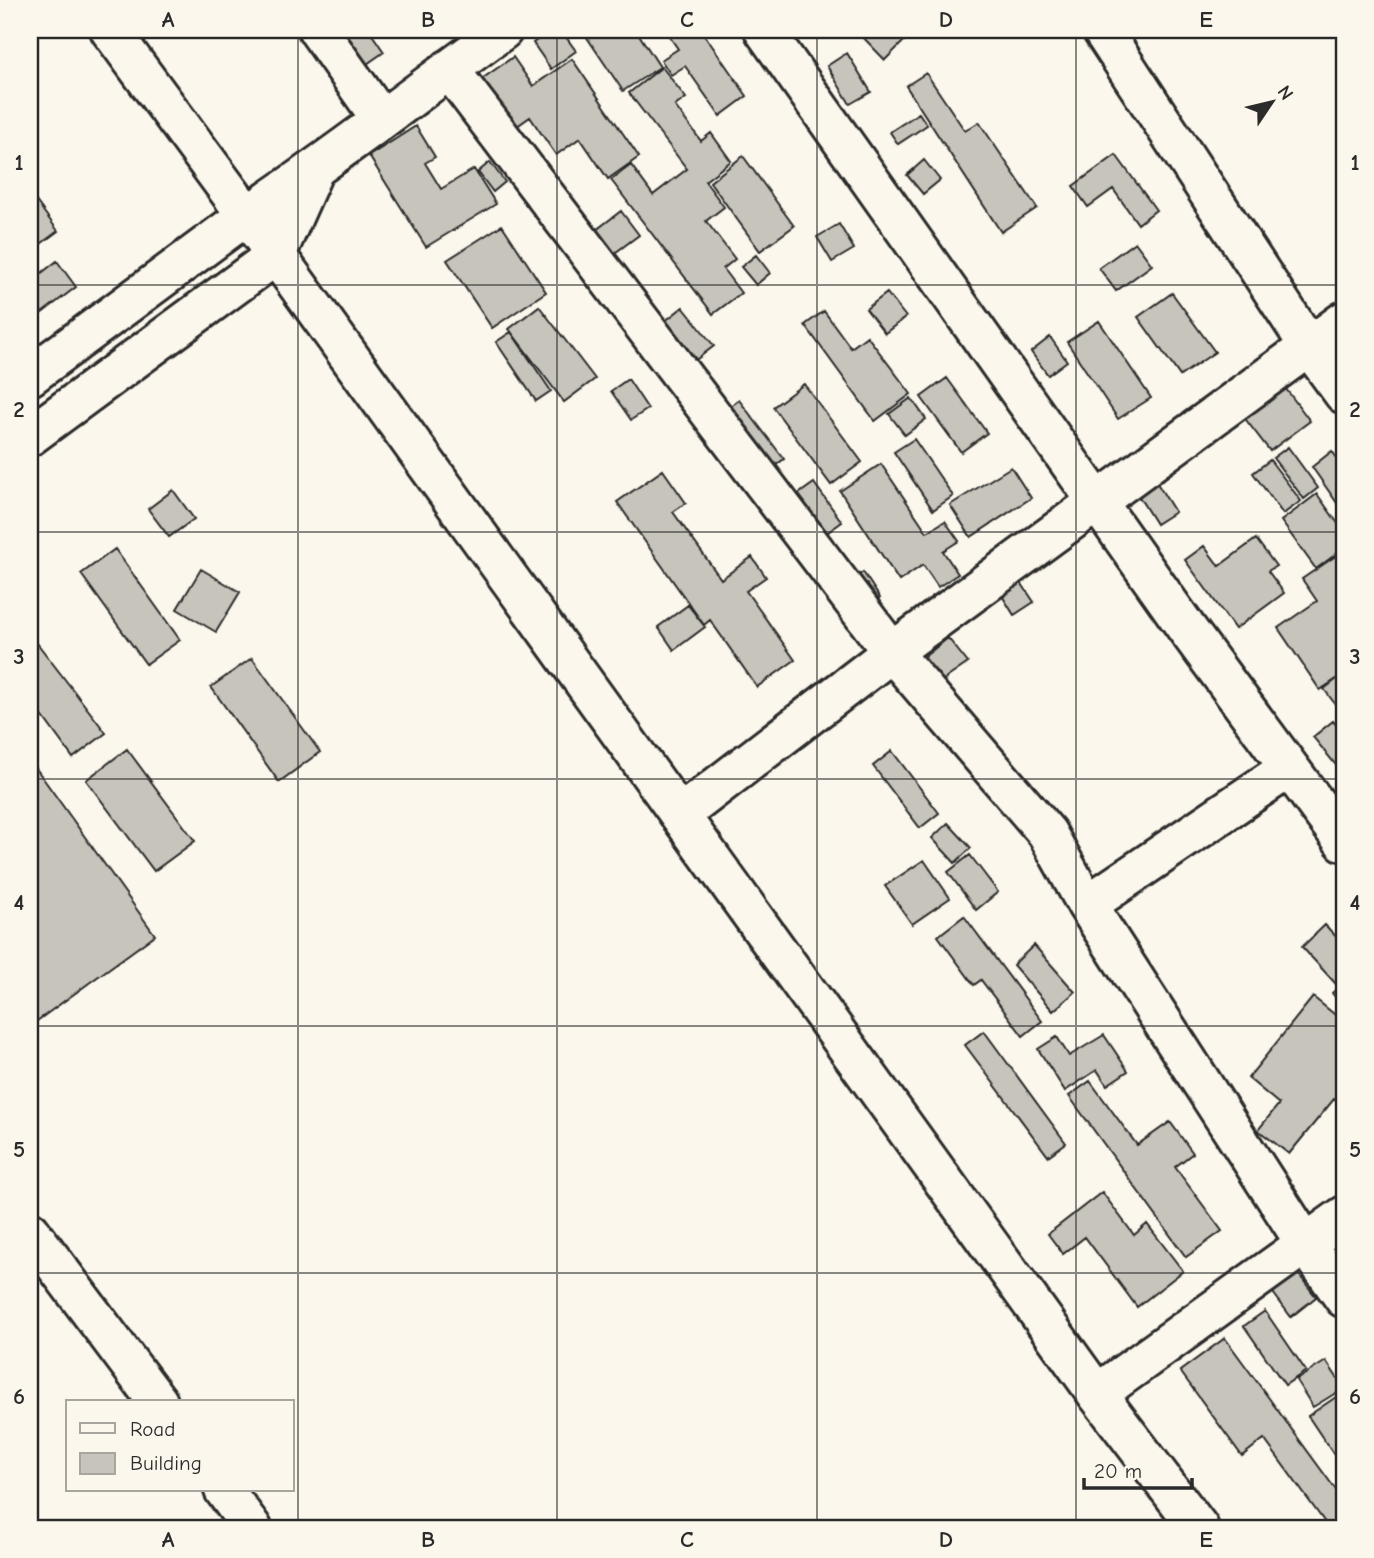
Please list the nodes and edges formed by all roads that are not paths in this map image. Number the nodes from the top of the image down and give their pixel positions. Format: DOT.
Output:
graph roads {
  1 [pos="110,30"];
  2 [pos="318,30"];
  3 [pos="503,30"];
  4 [pos="764,30"];
  5 [pos="1102,30"];
  6 [pos="449,69"];
  7 [pos="381,119"];
  8 [pos="313,172"];
  9 [pos="246,216"];
  10 [pos="276,255"];
  11 [pos="1344,321"];
  12 [pos="1309,346"];
  13 [pos="30,376"];
  14 [pos="1344,394"];
  15 [pos="30,436"];
  16 [pos="1098,502"];
  17 [pos="892,652"];
  18 [pos="1289,768"];
  19 [pos="680,815"];
  20 [pos="1344,842"];
  21 [pos="1087,905"];
  22 [pos="1344,1216"];
  23 [pos="30,1231"];
  24 [pos="1305,1243"];
  25 [pos="1344,1298"];
  26 [pos="1097,1394"];
  27 [pos="157,1400"];
  28 [pos="225,1492"];
  29 [pos="252,1528"];
  30 [pos="1199,1528"];
  1 -- 9 [label="street"];
  2 -- 7 [label="street"];
  3 -- 6 [label="street"];
  4 -- 16 [label="street"];
  5 -- 12 [label="street"];
  6 -- 7 [label="street"];
  6 -- 17 [label="street"];
  7 -- 8 [label="street"];
  8 -- 9 [label="street"];
  8 -- 10 [label="street"];
  9 -- 10 [label="street"];
  9 -- 13 [label="street"];
  10 -- 15 [label="street"];
  10 -- 19 [label="street"];
  11 -- 12 [label="street"];
  12 -- 14 [label="street"];
  12 -- 16 [label="street"];
  16 -- 17 [label="street"];
  16 -- 18 [label="street"];
  17 -- 19 [label="street"];
  17 -- 21 [label="street"];
  18 -- 20 [label="street"];
  18 -- 21 [label="street"];
  19 -- 26 [label="street"];
  21 -- 24 [label="street"];
  22 -- 24 [label="street"];
  23 -- 27 [label="street"];
  24 -- 25 [label="street"];
  24 -- 26 [label="street"];
  26 -- 30 [label="street"];
  28 -- 29 [label="street"];
}
